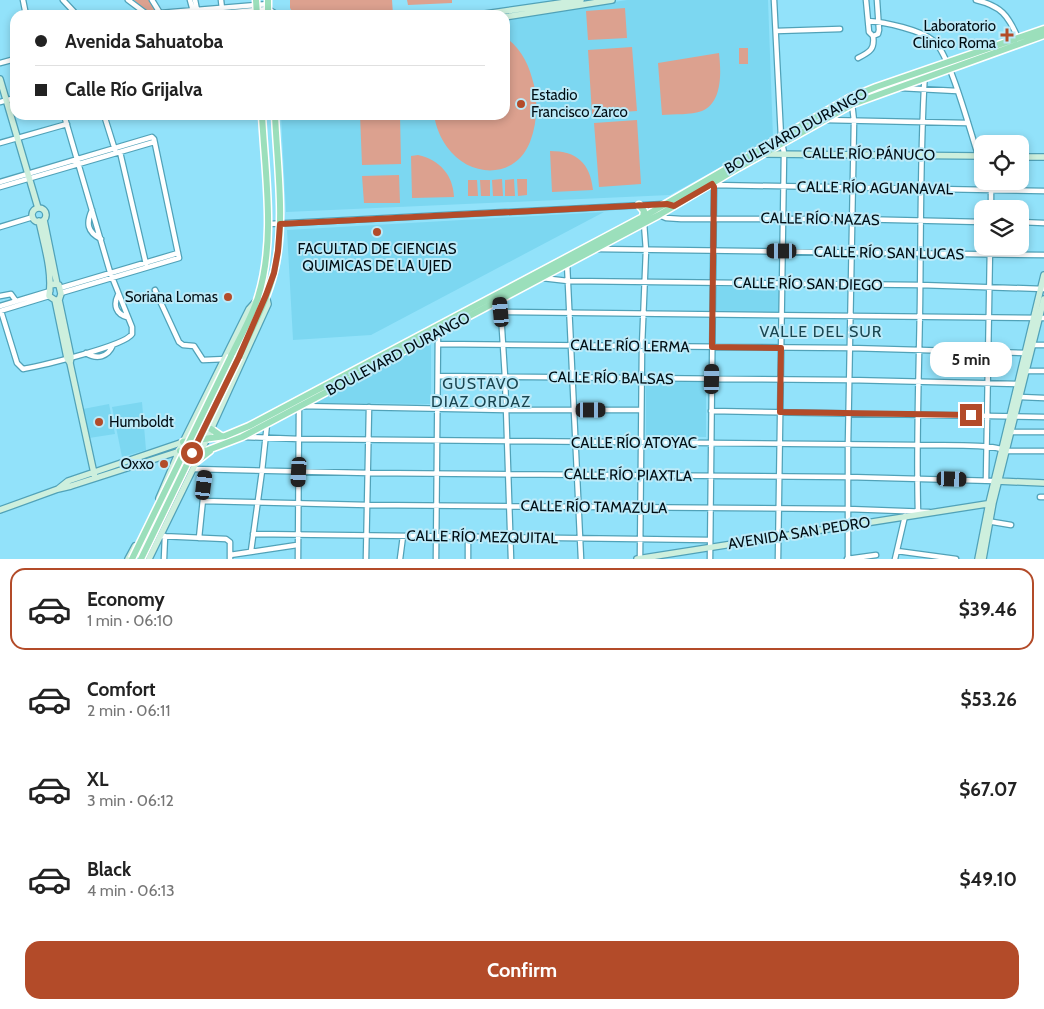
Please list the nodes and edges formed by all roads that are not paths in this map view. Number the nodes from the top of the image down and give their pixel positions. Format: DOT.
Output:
graph roads {
  1 [pos="63,0"];
  2 [pos="128,0"];
  3 [pos="221,0"];
  4 [pos="582,0"];
  5 [pos="612,0"];
  6 [pos="774,0"];
  7 [pos="866,0"];
  8 [pos="878,0"];
  9 [pos="976,0"];
  10 [pos="256,7"];
  11 [pos="268,7"];
  12 [pos="72,10"];
  13 [pos="141,10"];
  14 [pos="222,10"];
  15 [pos="510,10"];
  16 [pos="510,16"];
  17 [pos="868,21"];
  18 [pos="879,22"];
  19 [pos="840,29"];
  20 [pos="1044,29"];
  21 [pos="776,31"];
  22 [pos="1044,35"];
  23 [pos="873,36"];
  24 [pos="1018,38"];
  25 [pos="858,58"];
  26 [pos="948,66"];
  27 [pos="924,74"];
  28 [pos="0,79"];
  29 [pos="896,88"];
  30 [pos="923,90"];
  31 [pos="957,91"];
  32 [pos="3,101"];
  33 [pos="851,101"];
  34 [pos="10,120"];
  35 [pos="10,120"];
  36 [pos="66,120"];
  37 [pos="106,120"];
  38 [pos="262,120"];
  39 [pos="274,120"];
  40 [pos="824,120"];
  41 [pos="854,121"];
  42 [pos="922,122"];
  43 [pos="967,123"];
  44 [pos="67,124"];
  45 [pos="17,138"];
  46 [pos="781,140"];
  47 [pos="974,141"];
  48 [pos="0,143"];
  49 [pos="118,150"];
  50 [pos="756,152"];
  51 [pos="784,153"];
  52 [pos="764,154"];
  53 [pos="853,154"];
  54 [pos="923,155"];
  55 [pos="974,156"];
  56 [pos="1029,157"];
  57 [pos="1044,157"];
  58 [pos="79,162"];
  59 [pos="29,177"];
  60 [pos="0,182"];
  61 [pos="712,183"];
  62 [pos="0,187"];
  63 [pos="784,187"];
  64 [pos="853,187"];
  65 [pos="922,189"];
  66 [pos="974,190"];
  67 [pos="991,190"];
  68 [pos="1044,191"];
  69 [pos="991,200"];
  70 [pos="639,205"];
  71 [pos="670,205"];
  72 [pos="38,208"];
  73 [pos="92,210"];
  74 [pos="659,215"];
  75 [pos="33,217"];
  76 [pos="714,218"];
  77 [pos="783,219"];
  78 [pos="852,219"];
  79 [pos="41,220"];
  80 [pos="644,220"];
  81 [pos="921,221"];
  82 [pos="974,222"];
  83 [pos="1029,222"];
  84 [pos="1044,223"];
  85 [pos="269,224"];
  86 [pos="280,224"];
  87 [pos="0,227"];
  88 [pos="100,239"];
  89 [pos="585,248"];
  90 [pos="596,249"];
  91 [pos="646,250"];
  92 [pos="713,251"];
  93 [pos="782,251"];
  94 [pos="851,252"];
  95 [pos="920,253"];
  96 [pos="974,254"];
  97 [pos="1029,254"];
  98 [pos="1044,254"];
  99 [pos="990,255"];
  100 [pos="567,261"];
  101 [pos="146,265"];
  102 [pos="110,272"];
  103 [pos="1044,275"];
  104 [pos="112,278"];
  105 [pos="542,278"];
  106 [pos="568,281"];
  107 [pos="644,282"];
  108 [pos="712,283"];
  109 [pos="782,283"];
  110 [pos="851,284"];
  111 [pos="920,285"];
  112 [pos="990,286"];
  113 [pos="1042,288"];
  114 [pos="55,289"];
  115 [pos="155,290"];
  116 [pos="0,296"];
  117 [pos="499,297"];
  118 [pos="1044,299"];
  119 [pos="57,300"];
  120 [pos="16,301"];
  121 [pos="0,309"];
  122 [pos="501,312"];
  123 [pos="571,313"];
  124 [pos="643,314"];
  125 [pos="712,315"];
  126 [pos="781,316"];
  127 [pos="851,316"];
  128 [pos="920,317"];
  129 [pos="989,318"];
  130 [pos="1039,318"];
  131 [pos="438,330"];
  132 [pos="438,344"];
  133 [pos="503,345"];
  134 [pos="571,345"];
  135 [pos="1033,345"];
  136 [pos="1044,345"];
  137 [pos="642,346"];
  138 [pos="712,347"];
  139 [pos="781,348"];
  140 [pos="850,348"];
  141 [pos="920,350"];
  142 [pos="990,351"];
  143 [pos="1028,353"];
  144 [pos="228,357"];
  145 [pos="69,359"];
  146 [pos="241,359"];
  147 [pos="1027,371"];
  148 [pos="1044,371"];
  149 [pos="438,376"];
  150 [pos="505,377"];
  151 [pos="572,377"];
  152 [pos="641,378"];
  153 [pos="712,379"];
  154 [pos="781,380"];
  155 [pos="849,380"];
  156 [pos="918,382"];
  157 [pos="989,383"];
  158 [pos="1021,384"];
  159 [pos="1020,397"];
  160 [pos="1044,398"];
  161 [pos="299,403"];
  162 [pos="369,407"];
  163 [pos="437,409"];
  164 [pos="574,409"];
  165 [pos="506,410"];
  166 [pos="641,410"];
  167 [pos="711,411"];
  168 [pos="780,412"];
  169 [pos="198,413"];
  170 [pos="849,413"];
  171 [pos="918,414"];
  172 [pos="988,415"];
  173 [pos="1013,416"];
  174 [pos="1044,417"];
  175 [pos="267,420"];
  176 [pos="212,426"];
  177 [pos="1011,432"];
  178 [pos="1044,432"];
  179 [pos="221,436"];
  180 [pos="242,437"];
  181 [pos="266,438"];
  182 [pos="299,439"];
  183 [pos="206,440"];
  184 [pos="369,440"];
  185 [pos="437,440"];
  186 [pos="506,441"];
  187 [pos="183,442"];
  188 [pos="576,442"];
  189 [pos="640,442"];
  190 [pos="710,443"];
  191 [pos="779,443"];
  192 [pos="848,445"];
  193 [pos="918,445"];
  194 [pos="987,447"];
  195 [pos="212,449"];
  196 [pos="1004,449"];
  197 [pos="180,451"];
  198 [pos="1044,451"];
  199 [pos="200,452"];
  200 [pos="129,464"];
  201 [pos="174,465"];
  202 [pos="194,465"];
  203 [pos="206,470"];
  204 [pos="262,471"];
  205 [pos="299,472"];
  206 [pos="369,473"];
  207 [pos="438,473"];
  208 [pos="507,473"];
  209 [pos="94,475"];
  210 [pos="578,475"];
  211 [pos="641,475"];
  212 [pos="711,476"];
  213 [pos="779,476"];
  214 [pos="848,477"];
  215 [pos="917,478"];
  216 [pos="986,480"];
  217 [pos="997,481"];
  218 [pos="1044,483"];
  219 [pos="203,501"];
  220 [pos="257,502"];
  221 [pos="297,503"];
  222 [pos="991,503"];
  223 [pos="368,505"];
  224 [pos="437,505"];
  225 [pos="508,505"];
  226 [pos="579,507"];
  227 [pos="641,507"];
  228 [pos="711,509"];
  229 [pos="780,509"];
  230 [pos="848,509"];
  231 [pos="0,510"];
  232 [pos="918,512"];
  233 [pos="904,516"];
  234 [pos="988,521"];
  235 [pos="848,525"];
  236 [pos="1011,525"];
  237 [pos="253,534"];
  238 [pos="298,534"];
  239 [pos="163,536"];
  240 [pos="367,536"];
  241 [pos="403,536"];
  242 [pos="436,537"];
  243 [pos="468,537"];
  244 [pos="779,537"];
  245 [pos="199,538"];
  246 [pos="510,538"];
  247 [pos="580,538"];
  248 [pos="640,538"];
  249 [pos="710,540"];
  250 [pos="298,545"];
  251 [pos="710,547"];
  252 [pos="251,551"];
  253 [pos="897,551"];
  254 [pos="876,555"];
  255 [pos="230,557"];
  256 [pos="923,557"];
  257 [pos="130,558"];
  258 [pos="141,559"];
  259 [pos="149,559"];
  260 [pos="164,559"];
  261 [pos="298,559"];
  262 [pos="366,559"];
  263 [pos="400,559"];
  264 [pos="436,559"];
  265 [pos="468,559"];
  266 [pos="511,559"];
  267 [pos="580,559"];
  268 [pos="639,559"];
  269 [pos="710,559"];
  270 [pos="778,559"];
  271 [pos="847,559"];
  272 [pos="895,559"];
  273 [pos="950,559"];
  274 [pos="956,559"];
  275 [pos="978,559"];
  276 [pos="983,559"];
  1 -- 12 [label="street"];
  2 -- 13 [label="street"];
  3 -- 14 [label="street"];
  4 -- 15 [label="street"];
  5 -- 16 [label="street"];
  6 -- 21 [label="street"];
  7 -- 17 [label="street"];
  8 -- 18 [label="street"];
  9 -- 24 [label="street"];
  10 -- 11 [label="street"];
  10 -- 14 [label="street"];
  17 -- 18 [label="street"];
  17 -- 23 [label="street"];
  18 -- 23 [label="street"];
  18 -- 26 [label="street"];
  19 -- 21 [label="street"];
  20 -- 24 [label="main road, BOULEVARD DURANGO"];
  21 -- 46 [label="street"];
  22 -- 26 [label="main road, BOULEVARD DURANGO"];
  23 -- 25 [label="street"];
  24 -- 26 [label="main road, BOULEVARD DURANGO"];
  26 -- 27 [label="main road, BOULEVARD DURANGO"];
  26 -- 31 [label="street"];
  27 -- 29 [label="main road, BOULEVARD DURANGO"];
  27 -- 30 [label="street"];
  27 -- 33 [label="main road, BOULEVARD DURANGO"];
  28 -- 32 [label="street"];
  29 -- 30 [label="street"];
  29 -- 33 [label="main road, BOULEVARD DURANGO"];
  30 -- 31 [label="street"];
  30 -- 42 [label="street"];
  31 -- 43 [label="street"];
  32 -- 34 [label="street"];
  33 -- 40 [label="main road, BOULEVARD DURANGO"];
  33 -- 41 [label="street"];
  33 -- 46 [label="main road, BOULEVARD DURANGO"];
  35 -- 45 [label="street"];
  36 -- 44 [label="street"];
  37 -- 49 [label="street"];
  38 -- 85 [label="main road"];
  39 -- 86 [label="main road"];
  40 -- 41 [label="street"];
  40 -- 46 [label="main road, BOULEVARD DURANGO"];
  41 -- 42 [label="street"];
  41 -- 53 [label="street"];
  42 -- 43 [label="street"];
  42 -- 54 [label="street"];
  43 -- 47 [label="street"];
  44 -- 45 [label="street"];
  44 -- 58 [label="street"];
  45 -- 48 [label="street"];
  45 -- 59 [label="street"];
  46 -- 50 [label="main road, BOULEVARD DURANGO"];
  46 -- 51 [label="street"];
  46 -- 52 [label="main road, BOULEVARD DURANGO"];
  49 -- 58 [label="street"];
  49 -- 101 [label="street"];
  49 -- 101 [label="street"];
  50 -- 52 [label="street, CALLE RÍO PÁNUCO"];
  50 -- 61 [label="main road, BOULEVARD DURANGO"];
  51 -- 52 [label="street, CALLE RÍO PÁNUCO"];
  51 -- 53 [label="street, CALLE RÍO PÁNUCO"];
  51 -- 63 [label="street"];
  52 -- 61 [label="main road, BOULEVARD DURANGO"];
  53 -- 54 [label="street, CALLE RÍO PÁNUCO"];
  53 -- 64 [label="street"];
  54 -- 55 [label="street, CALLE RÍO PÁNUCO"];
  54 -- 65 [label="street"];
  56 -- 57 [label="street"];
  58 -- 59 [label="street"];
  58 -- 73 [label="street"];
  59 -- 60 [label="street"];
  59 -- 62 [label="street"];
  59 -- 72 [label="street"];
  61 -- 63 [label="street, CALLE RÍO AGUANAVAL"];
  61 -- 71 [label="main road, BOULEVARD DURANGO"];
  61 -- 76 [label="street"];
  63 -- 64 [label="street, CALLE RÍO AGUANAVAL"];
  63 -- 77 [label="street"];
  64 -- 65 [label="street, CALLE RÍO AGUANAVAL"];
  64 -- 78 [label="street"];
  65 -- 66 [label="street, CALLE RÍO AGUANAVAL"];
  65 -- 81 [label="street"];
  67 -- 68 [label="street, CALLE RÍO AGUANAVAL"];
  67 -- 69 [label="street"];
  70 -- 71 [label="street"];
  70 -- 80 [label="main road"];
  70 -- 86 [label="street"];
  71 -- 74 [label="main road, BOULEVARD DURANGO"];
  71 -- 80 [label="main road, BOULEVARD DURANGO"];
  72 -- 75 [label="street"];
  72 -- 79 [label="street"];
  73 -- 88 [label="street"];
  73 -- 88 [label="street"];
  74 -- 76 [label="street, CALLE RÍO NAZAS"];
  74 -- 80 [label="main road, BOULEVARD DURANGO"];
  75 -- 79 [label="street"];
  75 -- 87 [label="street"];
  76 -- 77 [label="street, CALLE RÍO NAZAS"];
  76 -- 92 [label="street"];
  77 -- 78 [label="street, CALLE RÍO NAZAS"];
  77 -- 93 [label="street"];
  78 -- 81 [label="street, CALLE RÍO NAZAS"];
  78 -- 94 [label="street"];
  79 -- 114 [label="street"];
  80 -- 89 [label="main road, BOULEVARD DURANGO"];
  80 -- 90 [label="main road, BOULEVARD DURANGO"];
  80 -- 91 [label="street"];
  81 -- 82 [label="street, CALLE RÍO NAZAS"];
  81 -- 95 [label="street"];
  83 -- 84 [label="street"];
  85 -- 86 [label="street"];
  85 -- 144 [label="main road"];
  86 -- 146 [label="main road"];
  88 -- 102 [label="street"];
  89 -- 90 [label="street, CALLE RÍO SAN LUCAS"];
  89 -- 100 [label="main road, BOULEVARD DURANGO"];
  90 -- 91 [label="street, CALLE RÍO SAN LUCAS"];
  90 -- 100 [label="main road, BOULEVARD DURANGO"];
  91 -- 92 [label="street, CALLE RÍO SAN LUCAS"];
  91 -- 107 [label="street"];
  92 -- 93 [label="street, CALLE RÍO SAN LUCAS"];
  92 -- 108 [label="street"];
  93 -- 94 [label="street, CALLE RÍO SAN LUCAS"];
  93 -- 109 [label="street"];
  94 -- 95 [label="street, CALLE RÍO SAN LUCAS"];
  94 -- 110 [label="street"];
  95 -- 96 [label="street, CALLE RÍO SAN LUCAS"];
  95 -- 111 [label="street"];
  97 -- 98 [label="street, CALLE RÍO SAN LUCAS"];
  99 -- 112 [label="street"];
  100 -- 105 [label="main road, BOULEVARD DURANGO"];
  100 -- 106 [label="street"];
  100 -- 117 [label="main road, BOULEVARD DURANGO"];
  101 -- 102 [label="street"];
  101 -- 104 [label="street"];
  102 -- 104 [label="street"];
  102 -- 114 [label="street"];
  103 -- 113 [label="street"];
  104 -- 114 [label="street"];
  104 -- 145 [label="street"];
  105 -- 106 [label="street, CALLE RÍO SAN DIEGO"];
  105 -- 117 [label="main road, BOULEVARD DURANGO"];
  106 -- 107 [label="street, CALLE RÍO SAN DIEGO"];
  106 -- 123 [label="street"];
  107 -- 108 [label="street, CALLE RÍO SAN DIEGO"];
  107 -- 124 [label="street"];
  108 -- 109 [label="street, CALLE RÍO SAN DIEGO"];
  108 -- 125 [label="street"];
  109 -- 110 [label="street, CALLE RÍO SAN DIEGO"];
  109 -- 126 [label="street"];
  110 -- 111 [label="street, CALLE RÍO SAN DIEGO"];
  110 -- 127 [label="street"];
  111 -- 112 [label="street, CALLE RÍO SAN DIEGO"];
  111 -- 128 [label="street"];
  112 -- 113 [label="street, CALLE RÍO SAN DIEGO"];
  112 -- 129 [label="street"];
  113 -- 130 [label="street"];
  114 -- 119 [label="street"];
  114 -- 119 [label="street"];
  114 -- 120 [label="street"];
  114 -- 121 [label="street"];
  115 -- 144 [label="street"];
  116 -- 120 [label="street"];
  117 -- 122 [label="street"];
  117 -- 131 [label="main road, BOULEVARD DURANGO"];
  118 -- 130 [label="street"];
  119 -- 145 [label="street"];
  120 -- 121 [label="street"];
  121 -- 145 [label="street"];
  122 -- 123 [label="street"];
  122 -- 133 [label="street"];
  123 -- 124 [label="street"];
  123 -- 134 [label="street"];
  124 -- 125 [label="street"];
  124 -- 137 [label="street"];
  125 -- 126 [label="street"];
  125 -- 138 [label="street"];
  126 -- 127 [label="street"];
  126 -- 139 [label="street"];
  127 -- 128 [label="street"];
  127 -- 140 [label="street"];
  128 -- 129 [label="street"];
  128 -- 141 [label="street"];
  129 -- 130 [label="street"];
  129 -- 142 [label="street"];
  130 -- 135 [label="street"];
  130 -- 143 [label="street"];
  131 -- 132 [label="street"];
  131 -- 161 [label="main road, BOULEVARD DURANGO"];
  132 -- 133 [label="street, CALLE RÍO LERMA"];
  132 -- 149 [label="street"];
  133 -- 134 [label="street, CALLE RÍO LERMA"];
  133 -- 150 [label="street"];
  134 -- 137 [label="street, CALLE RÍO LERMA"];
  134 -- 151 [label="street"];
  135 -- 136 [label="street"];
  135 -- 143 [label="street"];
  137 -- 138 [label="street, CALLE RÍO LERMA"];
  137 -- 152 [label="street"];
  138 -- 139 [label="street, CALLE RÍO LERMA"];
  138 -- 153 [label="street"];
  139 -- 140 [label="street, CALLE RÍO LERMA"];
  139 -- 154 [label="street"];
  140 -- 141 [label="street, CALLE RÍO LERMA"];
  140 -- 155 [label="street"];
  141 -- 142 [label="street, CALLE RÍO LERMA"];
  141 -- 156 [label="street"];
  142 -- 143 [label="street, CALLE RÍO LERMA"];
  142 -- 157 [label="street"];
  143 -- 147 [label="street"];
  143 -- 158 [label="street"];
  144 -- 146 [label="street"];
  144 -- 169 [label="street"];
  144 -- 257 [label="main road, bridge"];
  145 -- 209 [label="street"];
  146 -- 176 [label="street"];
  146 -- 258 [label="main road, bridge"];
  147 -- 148 [label="street"];
  147 -- 158 [label="street"];
  149 -- 150 [label="street, CALLE RÍO BALSAS"];
  149 -- 163 [label="street"];
  150 -- 151 [label="street, CALLE RÍO BALSAS"];
  150 -- 165 [label="street"];
  151 -- 152 [label="street, CALLE RÍO BALSAS"];
  151 -- 164 [label="street"];
  152 -- 153 [label="street, CALLE RÍO BALSAS"];
  152 -- 166 [label="street"];
  153 -- 154 [label="street, CALLE RÍO BALSAS"];
  153 -- 167 [label="street"];
  154 -- 155 [label="street, CALLE RÍO BALSAS"];
  154 -- 168 [label="street"];
  155 -- 156 [label="street, CALLE RÍO BALSAS"];
  155 -- 170 [label="street"];
  156 -- 157 [label="street, CALLE RÍO BALSAS"];
  156 -- 171 [label="street"];
  157 -- 158 [label="street, CALLE RÍO BALSAS"];
  157 -- 172 [label="street"];
  158 -- 159 [label="street"];
  158 -- 173 [label="street"];
  159 -- 160 [label="street"];
  159 -- 173 [label="street"];
  161 -- 162 [label="street"];
  161 -- 175 [label="main road, BOULEVARD DURANGO"];
  161 -- 182 [label="street"];
  162 -- 163 [label="street"];
  162 -- 184 [label="street"];
  163 -- 165 [label="street"];
  163 -- 185 [label="street"];
  164 -- 165 [label="street"];
  164 -- 166 [label="street"];
  164 -- 188 [label="street"];
  165 -- 186 [label="street"];
  166 -- 189 [label="street"];
  167 -- 168 [label="street"];
  167 -- 190 [label="street"];
  168 -- 170 [label="street"];
  168 -- 191 [label="street"];
  169 -- 176 [label="street"];
  169 -- 187 [label="street"];
  170 -- 171 [label="street"];
  170 -- 192 [label="street"];
  171 -- 172 [label="street"];
  171 -- 193 [label="street"];
  172 -- 173 [label="street"];
  172 -- 194 [label="street"];
  173 -- 174 [label="street"];
  173 -- 177 [label="street"];
  173 -- 196 [label="street"];
  175 -- 179 [label="main road, BOULEVARD DURANGO"];
  175 -- 180 [label="main road, BOULEVARD DURANGO"];
  175 -- 181 [label="street"];
  176 -- 179 [label="main road"];
  176 -- 183 [label="street"];
  177 -- 178 [label="street"];
  177 -- 196 [label="street"];
  179 -- 183 [label="main road, BOULEVARD DURANGO"];
  180 -- 181 [label="street, CALLE RÍO ATOYAC"];
  180 -- 195 [label="main road, BOULEVARD DURANGO"];
  181 -- 182 [label="street, CALLE RÍO ATOYAC"];
  181 -- 204 [label="street"];
  182 -- 184 [label="street, CALLE RÍO ATOYAC"];
  182 -- 205 [label="street"];
  183 -- 187 [label="main road, BOULEVARD DURANGO"];
  183 -- 199 [label="street"];
  184 -- 185 [label="street, CALLE RÍO ATOYAC"];
  184 -- 206 [label="street"];
  185 -- 186 [label="street, CALLE RÍO ATOYAC"];
  185 -- 207 [label="street"];
  186 -- 188 [label="street, CALLE RÍO ATOYAC"];
  186 -- 208 [label="street"];
  187 -- 197 [label="street"];
  187 -- 200 [label="street"];
  188 -- 189 [label="street, CALLE RÍO ATOYAC"];
  188 -- 210 [label="street"];
  189 -- 190 [label="street, CALLE RÍO ATOYAC"];
  189 -- 211 [label="street"];
  190 -- 191 [label="street, CALLE RÍO ATOYAC"];
  190 -- 212 [label="street"];
  191 -- 192 [label="street, CALLE RÍO ATOYAC"];
  191 -- 213 [label="street"];
  192 -- 193 [label="street, CALLE RÍO ATOYAC"];
  192 -- 214 [label="street"];
  193 -- 194 [label="street, CALLE RÍO ATOYAC"];
  193 -- 215 [label="street"];
  194 -- 196 [label="street, CALLE RÍO ATOYAC"];
  194 -- 216 [label="street"];
  195 -- 199 [label="main road, BOULEVARD DURANGO"];
  195 -- 202 [label="main road"];
  196 -- 198 [label="street, CALLE RÍO ATOYAC"];
  196 -- 217 [label="street"];
  197 -- 199 [label="main road, BOULEVARD DURANGO"];
  197 -- 200 [label="street"];
  197 -- 201 [label="street"];
  199 -- 202 [label="street"];
  200 -- 209 [label="street"];
  201 -- 202 [label="street"];
  201 -- 257 [label="street"];
  202 -- 203 [label="street, CALLE RÍO PIAXTLA"];
  202 -- 239 [label="street"];
  203 -- 204 [label="street, CALLE RÍO PIAXTLA"];
  203 -- 219 [label="street"];
  204 -- 205 [label="street, CALLE RÍO PIAXTLA"];
  204 -- 220 [label="street"];
  205 -- 206 [label="street, CALLE RÍO PIAXTLA"];
  205 -- 221 [label="street"];
  206 -- 207 [label="street, CALLE RÍO PIAXTLA"];
  206 -- 223 [label="street"];
  207 -- 208 [label="street, CALLE RÍO PIAXTLA"];
  207 -- 224 [label="street"];
  208 -- 210 [label="street, CALLE RÍO PIAXTLA"];
  208 -- 225 [label="street"];
  209 -- 231 [label="street"];
  210 -- 211 [label="street, CALLE RÍO PIAXTLA"];
  210 -- 226 [label="street"];
  211 -- 212 [label="street, CALLE RÍO PIAXTLA"];
  211 -- 227 [label="street"];
  212 -- 213 [label="street, CALLE RÍO PIAXTLA"];
  212 -- 228 [label="street"];
  213 -- 214 [label="street, CALLE RÍO PIAXTLA"];
  213 -- 229 [label="street"];
  214 -- 215 [label="street, CALLE RÍO PIAXTLA"];
  214 -- 230 [label="street"];
  215 -- 216 [label="street, CALLE RÍO PIAXTLA"];
  215 -- 232 [label="street"];
  216 -- 217 [label="street, CALLE RÍO PIAXTLA"];
  217 -- 218 [label="street"];
  217 -- 222 [label="street"];
  219 -- 220 [label="street, CALLE RÍO TAMAZULA"];
  219 -- 245 [label="street"];
  220 -- 221 [label="street, CALLE RÍO TAMAZULA"];
  220 -- 237 [label="street"];
  221 -- 223 [label="street, CALLE RÍO TAMAZULA"];
  221 -- 238 [label="street"];
  222 -- 232 [label="street, AVENIDA SAN PEDRO"];
  222 -- 234 [label="street"];
  223 -- 224 [label="street, CALLE RÍO TAMAZULA"];
  223 -- 240 [label="street"];
  224 -- 225 [label="street, CALLE RÍO TAMAZULA"];
  224 -- 242 [label="street"];
  225 -- 226 [label="street, CALLE RÍO TAMAZULA"];
  225 -- 246 [label="street"];
  226 -- 227 [label="street, CALLE RÍO TAMAZULA"];
  226 -- 247 [label="street"];
  227 -- 228 [label="street, CALLE RÍO TAMAZULA"];
  227 -- 248 [label="street"];
  228 -- 229 [label="street, CALLE RÍO TAMAZULA"];
  228 -- 249 [label="street"];
  229 -- 230 [label="street, CALLE RÍO TAMAZULA"];
  229 -- 244 [label="street"];
  230 -- 232 [label="street, CALLE RÍO TAMAZULA"];
  230 -- 235 [label="street"];
  232 -- 233 [label="street, AVENIDA SAN PEDRO"];
  233 -- 235 [label="street, AVENIDA SAN PEDRO"];
  233 -- 253 [label="street"];
  234 -- 236 [label="street"];
  234 -- 275 [label="street"];
  234 -- 276 [label="street"];
  235 -- 244 [label="street, AVENIDA SAN PEDRO"];
  235 -- 271 [label="street"];
  237 -- 238 [label="street, CALLE RÍO MEZQUITAL"];
  237 -- 252 [label="street"];
  238 -- 240 [label="street, CALLE RÍO MEZQUITAL"];
  238 -- 250 [label="street"];
  239 -- 245 [label="street"];
  239 -- 259 [label="street"];
  239 -- 260 [label="street"];
  240 -- 241 [label="street, CALLE RÍO MEZQUITAL"];
  240 -- 262 [label="street"];
  241 -- 242 [label="street, CALLE RÍO MEZQUITAL"];
  241 -- 263 [label="street"];
  242 -- 243 [label="street, CALLE RÍO MEZQUITAL"];
  242 -- 264 [label="street"];
  243 -- 246 [label="street, CALLE RÍO MEZQUITAL"];
  243 -- 265 [label="street"];
  244 -- 251 [label="street, AVENIDA SAN PEDRO"];
  244 -- 270 [label="street"];
  245 -- 255 [label="street"];
  246 -- 247 [label="street, CALLE RÍO MEZQUITAL"];
  246 -- 266 [label="street"];
  247 -- 248 [label="street, CALLE RÍO MEZQUITAL"];
  247 -- 267 [label="street"];
  248 -- 249 [label="street, CALLE RÍO MEZQUITAL"];
  248 -- 268 [label="street"];
  249 -- 251 [label="street"];
  250 -- 252 [label="street"];
  250 -- 261 [label="street"];
  251 -- 268 [label="street, AVENIDA SAN PEDRO"];
  251 -- 269 [label="street"];
  252 -- 255 [label="street"];
  253 -- 256 [label="street"];
  253 -- 272 [label="street"];
  254 -- 271 [label="street"];
  256 -- 273 [label="street"];
  257 -- 258 [label="street"];
  273 -- 274 [label="street"];
}
